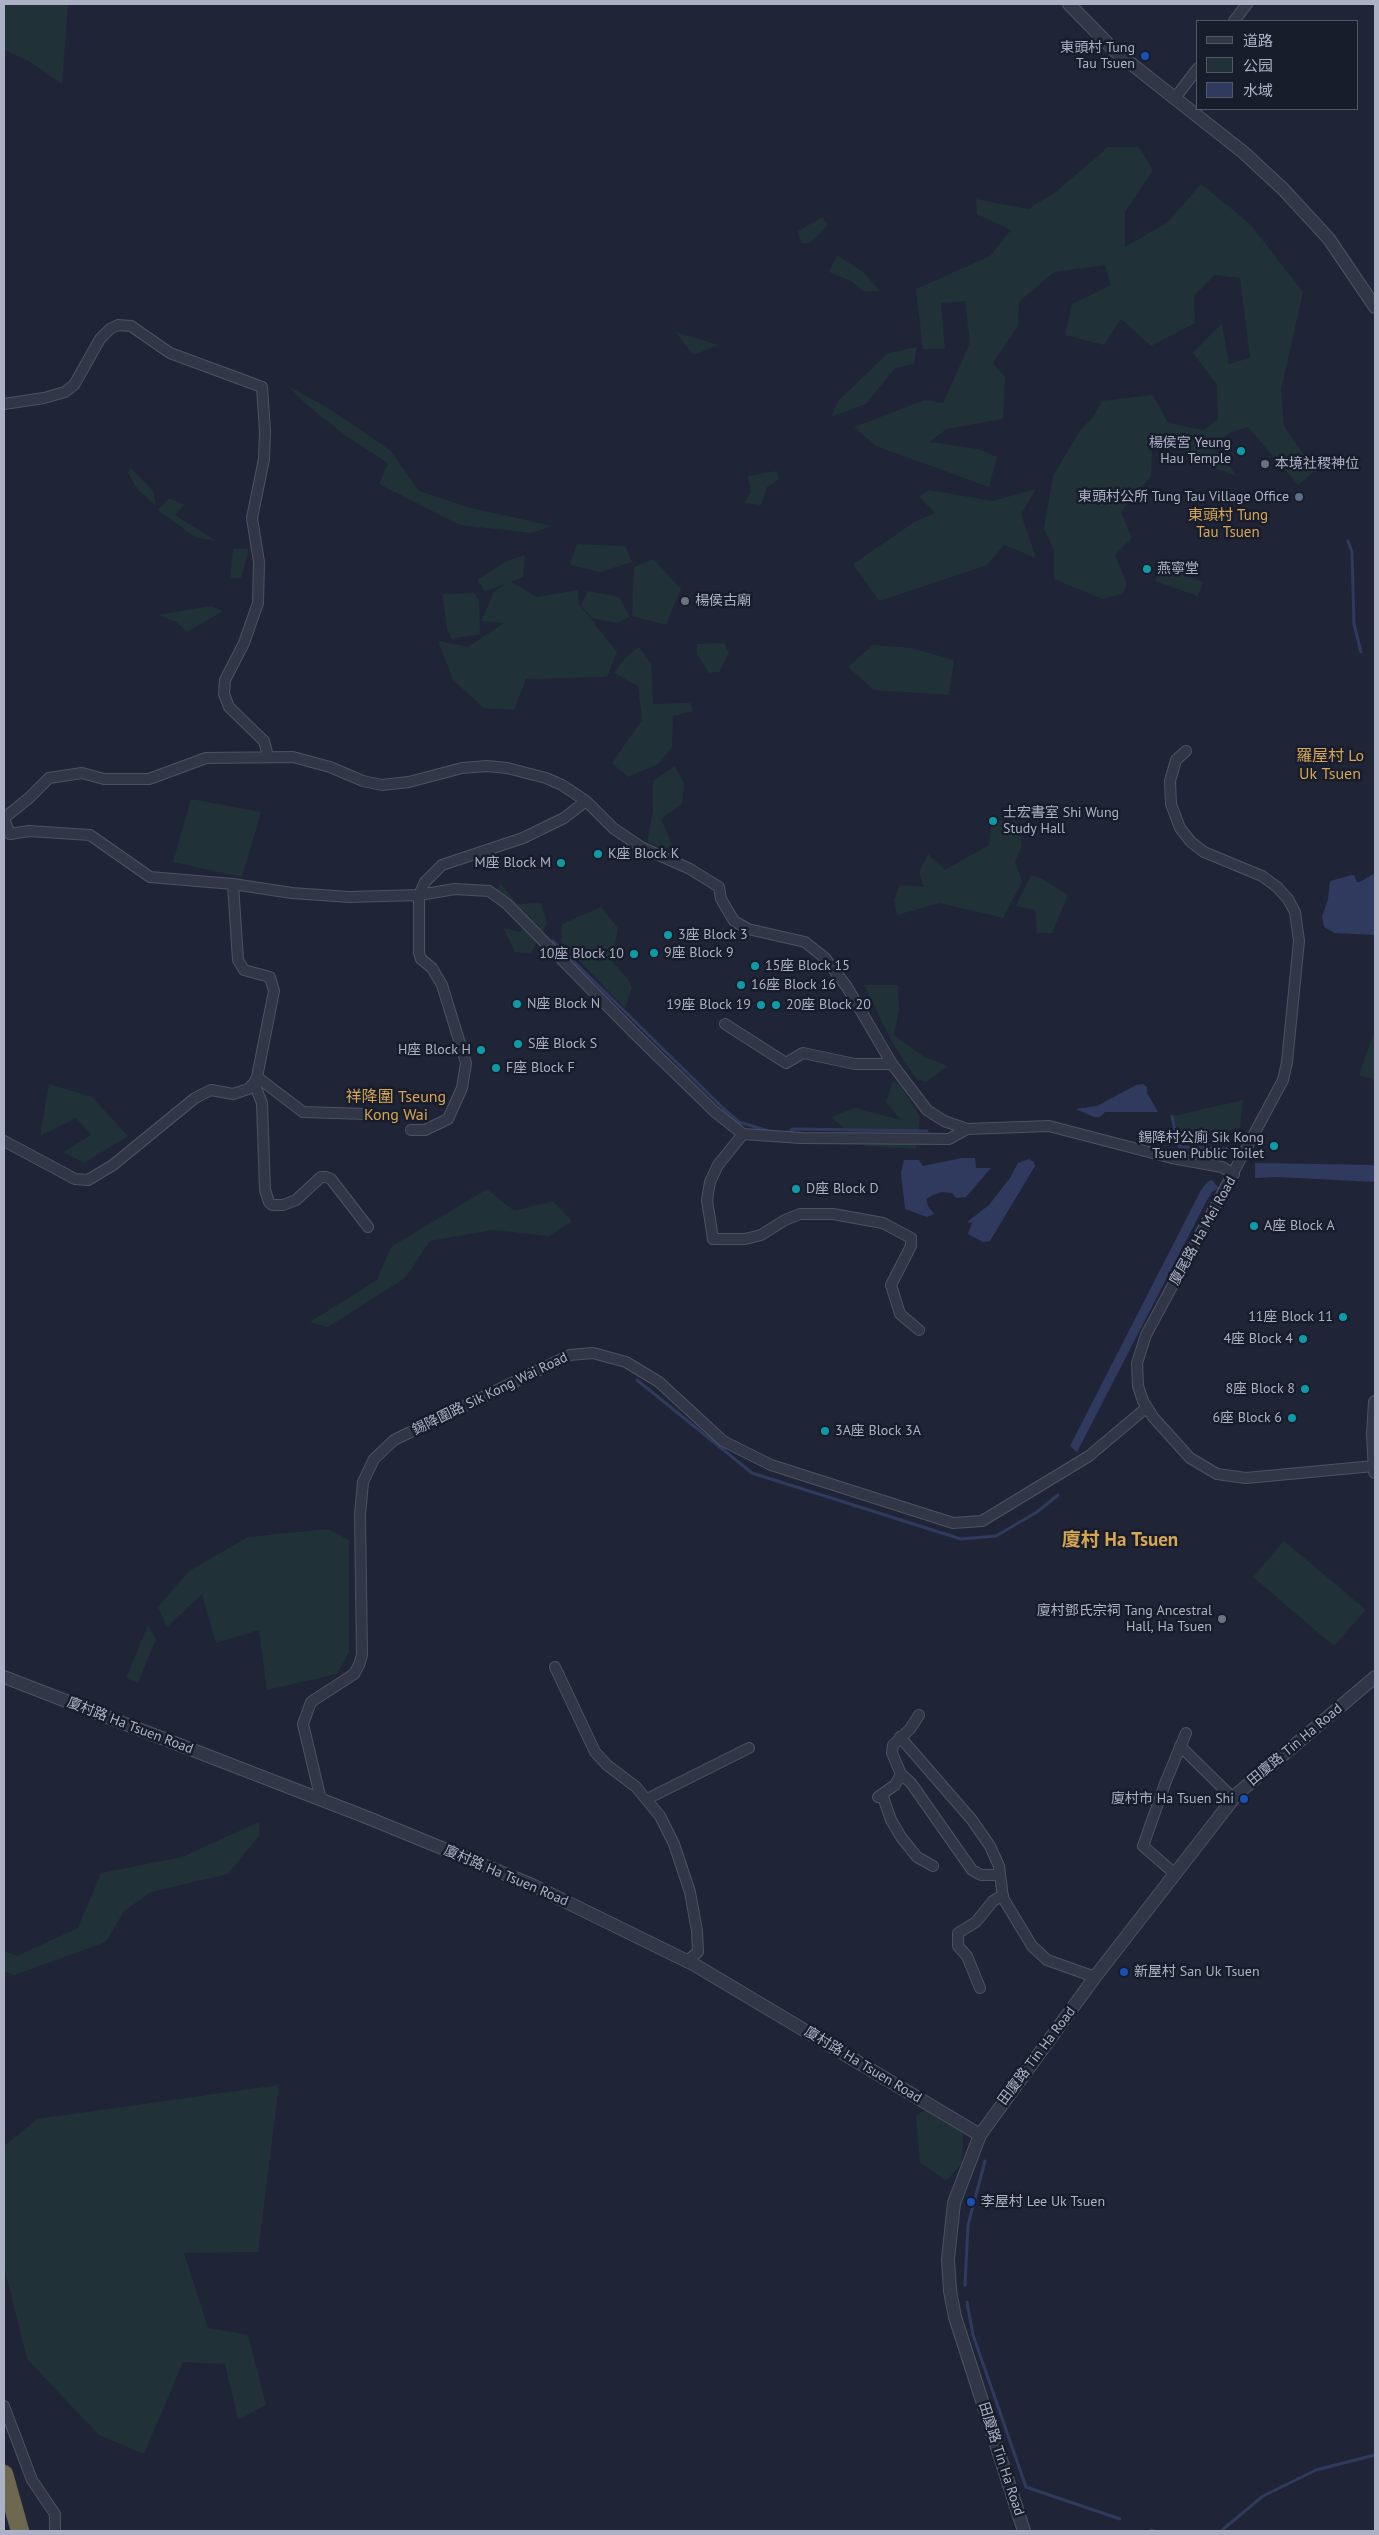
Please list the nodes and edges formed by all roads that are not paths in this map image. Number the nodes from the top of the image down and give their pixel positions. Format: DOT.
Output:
graph roads {
  1 [pos="1069,4"];
  2 [pos="1247,4"];
  3 [pos="1235,20"];
  4 [pos="1196,70"];
  5 [pos="1174,98"];
  6 [pos="1375,307"];
  7 [pos="4,404"];
  8 [pos="1186,751"];
  9 [pos="268,756"];
  10 [pos="586,801"];
  11 [pos="4,819"];
  12 [pos="233,884"];
  13 [pos="419,895"];
  14 [pos="725,1024"];
  15 [pos="892,1064"];
  16 [pos="255,1080"];
  17 [pos="368,1114"];
  18 [pos="967,1129"];
  19 [pos="411,1130"];
  20 [pos="743,1134"];
  21 [pos="4,1141"];
  22 [pos="1234,1174"];
  23 [pos="368,1227"];
  24 [pos="919,1330"];
  25 [pos="1375,1402"];
  26 [pos="1146,1408"];
  27 [pos="1375,1469"];
  28 [pos="555,1667"];
  29 [pos="4,1677"];
  30 [pos="1375,1677"];
  31 [pos="919,1715"];
  32 [pos="1186,1733"];
  33 [pos="900,1737"];
  34 [pos="1180,1746"];
  35 [pos="749,1748"];
  36 [pos="901,1774"];
  37 [pos="647,1799"];
  38 [pos="1234,1799"];
  39 [pos="321,1800"];
  40 [pos="933,1866"];
  41 [pos="1175,1874"];
  42 [pos="1000,1875"];
  43 [pos="1003,1895"];
  44 [pos="687,1961"];
  45 [pos="1095,1977"];
  46 [pos="980,1988"];
  47 [pos="980,2135"];
  48 [pos="4,2406"];
  49 [pos="4,2474"];
  50 [pos="20,2531"];
  51 [pos="55,2531"];
  52 [pos="1024,2531"];
  1 -- 5 [label="street"];
  2 -- 3 [label="street"];
  4 -- 5 [label="street"];
  5 -- 6 [label="street"];
  7 -- 9 [label="street"];
  8 -- 22 [label="street, 廈尾路 Ha Mei Road"];
  9 -- 10 [label="street"];
  9 -- 11 [label="street"];
  10 -- 13 [label="street"];
  10 -- 15 [label="street"];
  11 -- 12 [label="street"];
  12 -- 13 [label="street"];
  12 -- 16 [label="street"];
  13 -- 19 [label="street"];
  13 -- 20 [label="street"];
  14 -- 15 [label="street"];
  15 -- 18 [label="street"];
  16 -- 17 [label="street"];
  16 -- 21 [label="street"];
  16 -- 23 [label="street"];
  18 -- 20 [label="street"];
  18 -- 22 [label="street"];
  20 -- 24 [label="street"];
  22 -- 26 [label="street, 廈尾路 Ha Mei Road"];
  25 -- 27 [label="street"];
  26 -- 27 [label="street, 廈尾路 Ha Mei Road"];
  26 -- 39 [label="street, 錫降圍路 Sik Kong Wai Road"];
  28 -- 37 [label="street"];
  29 -- 39 [label="street, 廈村路 Ha Tsuen Road"];
  30 -- 38 [label="street, 田廈路 Tin Ha Road"];
  31 -- 33 [label="street"];
  32 -- 34 [label="street"];
  33 -- 36 [label="street"];
  33 -- 42 [label="street"];
  34 -- 38 [label="street"];
  34 -- 41 [label="street"];
  35 -- 37 [label="street"];
  36 -- 40 [label="street"];
  36 -- 42 [label="street"];
  37 -- 44 [label="street"];
  38 -- 41 [label="street, 田廈路 Tin Ha Road"];
  39 -- 44 [label="street, 廈村路 Ha Tsuen Road"];
  41 -- 45 [label="street, 田廈路 Tin Ha Road"];
  42 -- 43 [label="street"];
  43 -- 45 [label="street"];
  43 -- 46 [label="street"];
  44 -- 47 [label="street, 廈村路 Ha Tsuen Road"];
  45 -- 47 [label="street, 田廈路 Tin Ha Road"];
  47 -- 52 [label="street, 田廈路 Tin Ha Road"];
  48 -- 51 [label="street"];
  49 -- 50 [label="highway"];
}
